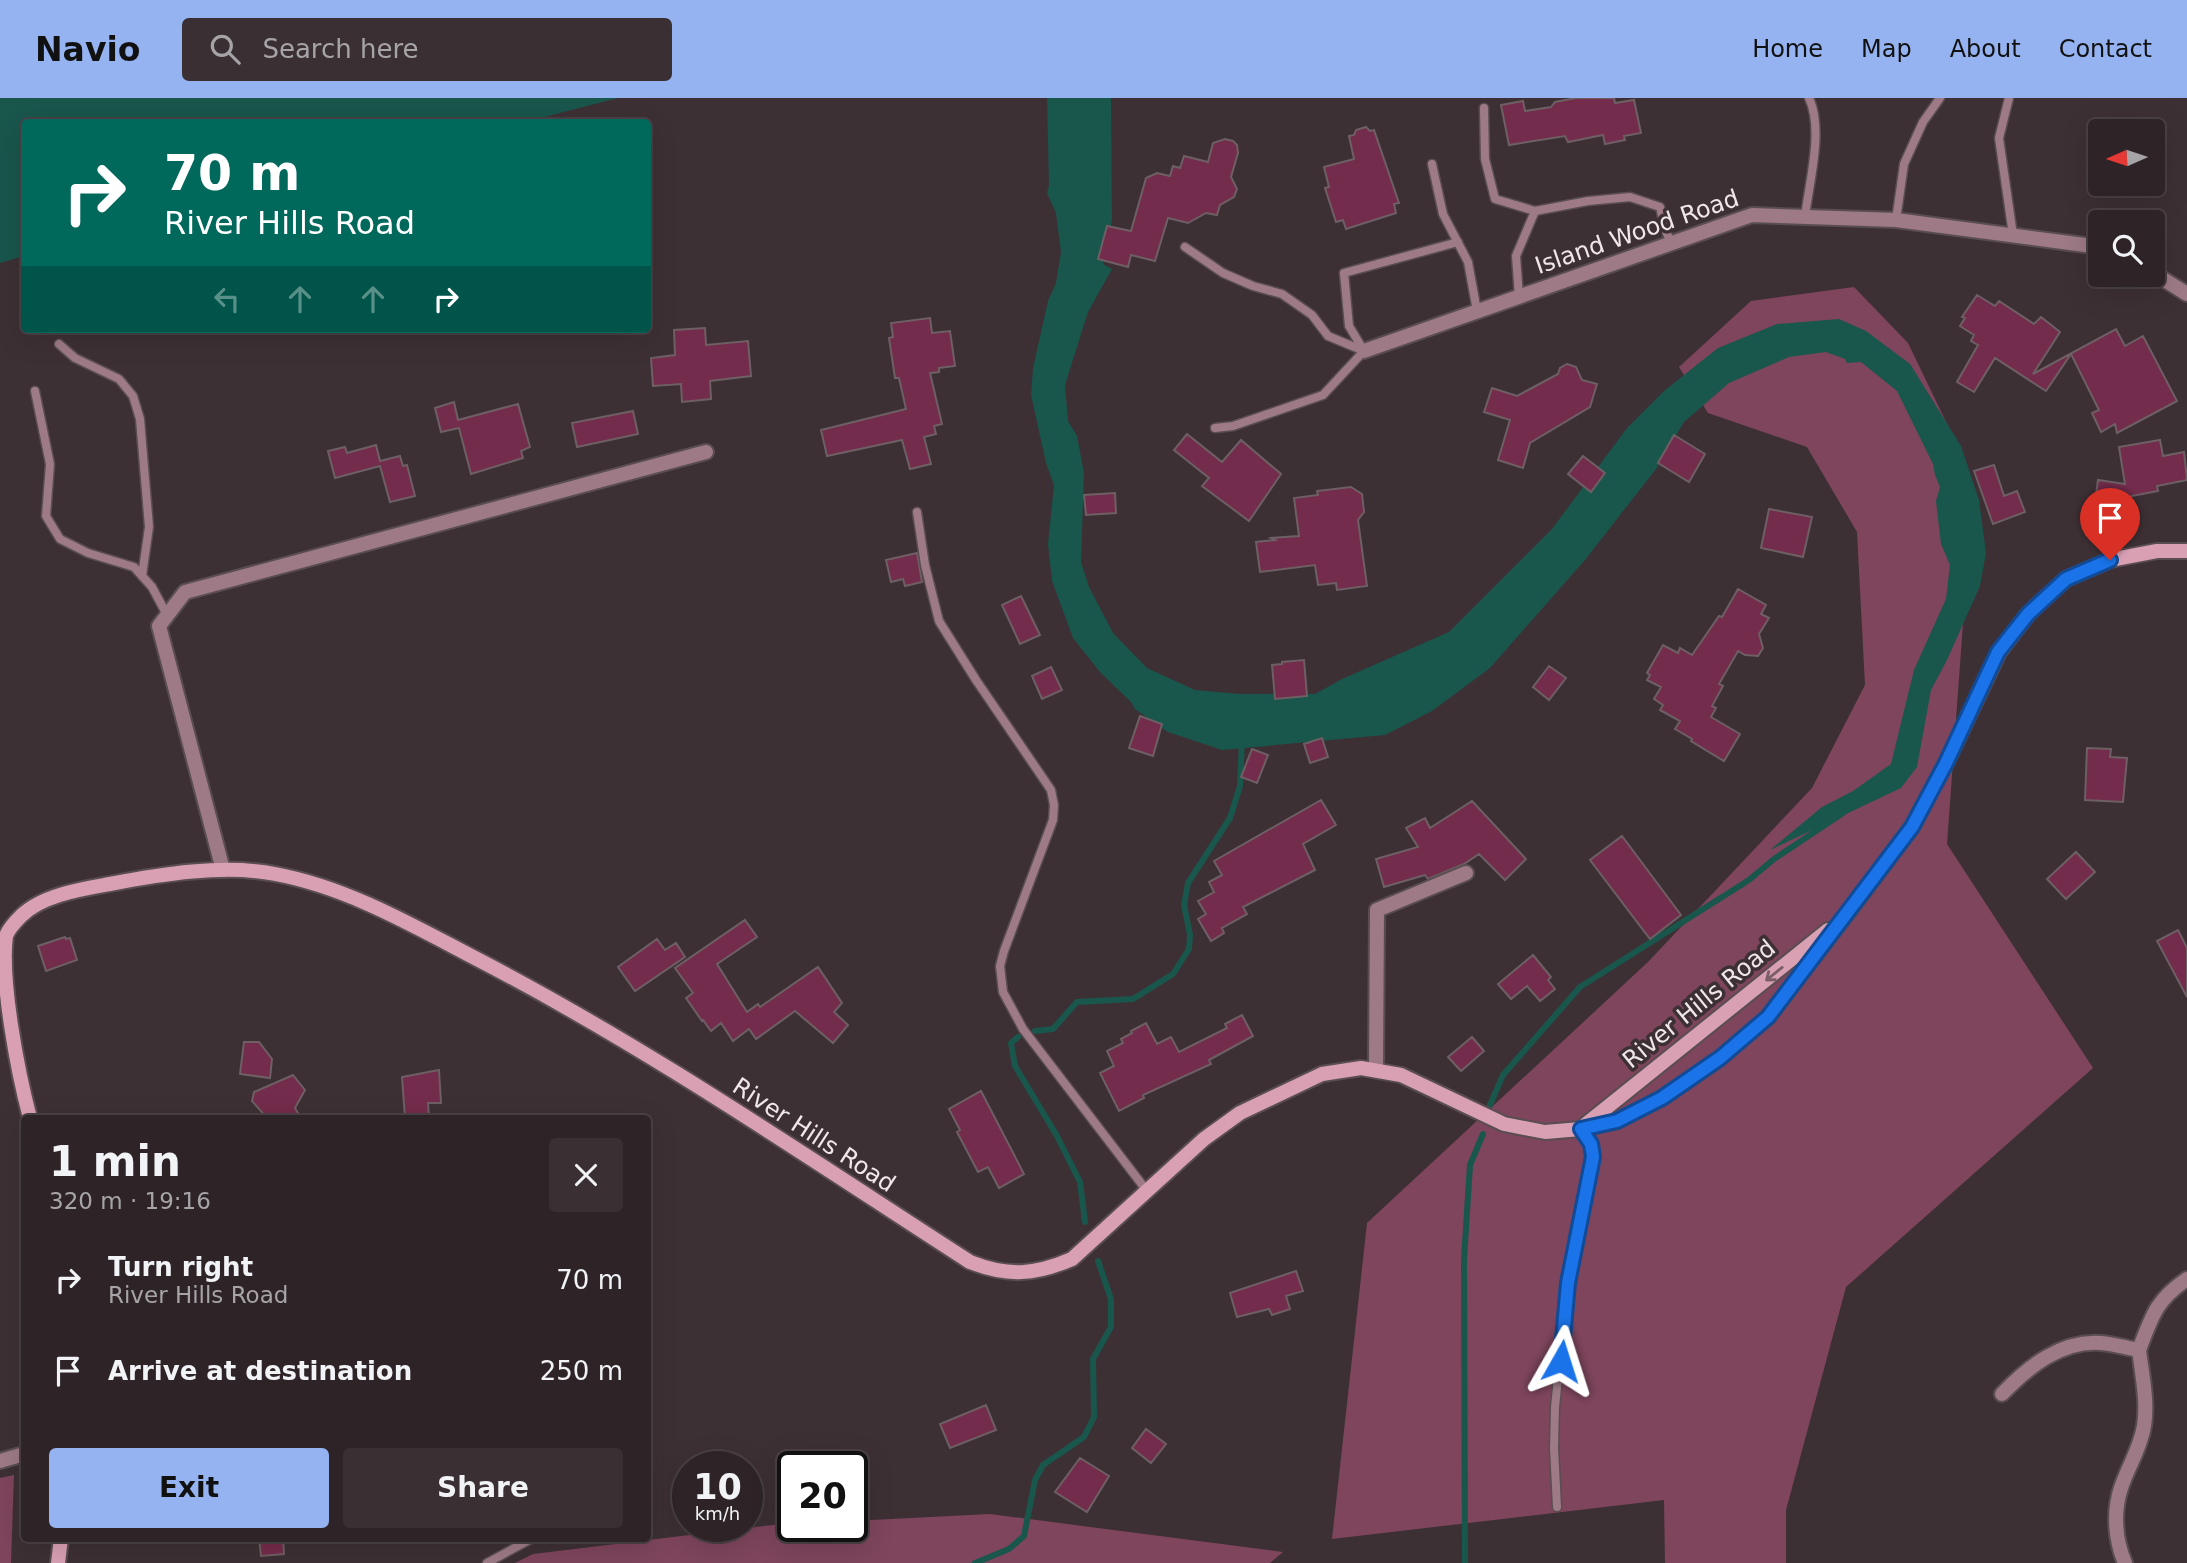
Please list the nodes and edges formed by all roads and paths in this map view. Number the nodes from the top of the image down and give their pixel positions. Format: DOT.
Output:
graph roads {
  1 [pos="1809,98"];
  2 [pos="1940,98"];
  3 [pos="2009,98"];
  4 [pos="1484,108"];
  5 [pos="1432,164"];
  6 [pos="1535,211"];
  7 [pos="1805,216"];
  8 [pos="1896,220"];
  9 [pos="2013,235"];
  10 [pos="1458,242"];
  11 [pos="1671,243"];
  12 [pos="2088,245"];
  13 [pos="1185,247"];
  14 [pos="2165,281"];
  15 [pos="2187,295"];
  16 [pos="1519,297"];
  17 [pos="1477,312"];
  18 [pos="59,344"];
  19 [pos="1364,351"];
  20 [pos="35,391"];
  21 [pos="1216,428"];
  22 [pos="706,452"];
  23 [pos="917,512"];
  24 [pos="2187,551"];
  25 [pos="142,576"];
  26 [pos="167,615"];
  27 [pos="223,870"];
  28 [pos="1466,873"];
  29 [pos="1846,915"];
  30 [pos="3,936"];
  31 [pos="1376,1070"];
  32 [pos="29,1115"];
  33 [pos="1581,1129"];
  34 [pos="1147,1191"];
  35 [pos="2187,1279"];
  36 [pos="2139,1350"];
  37 [pos="2002,1394"];
  38 [pos="21,1455"];
  39 [pos="0,1461"];
  40 [pos="1557,1507"];
  41 [pos="61,1542"];
  42 [pos="526,1542"];
  43 [pos="58,1563"];
  44 [pos="487,1563"];
  45 [pos="2125,1563"];
  1 -- 7 [label="lane"];
  2 -- 8 [label="lane"];
  3 -- 9 [label="lane"];
  4 -- 6 [label="lane"];
  5 -- 10 [label="lane"];
  6 -- 11 [label="lane"];
  6 -- 16 [label="lane"];
  7 -- 8 [label="street, Island Wood Road"];
  7 -- 11 [label="street, Island Wood Road"];
  8 -- 9 [label="street, Island Wood Road"];
  9 -- 12 [label="street, Island Wood Road"];
  10 -- 17 [label="lane"];
  10 -- 19 [label="lane"];
  11 -- 16 [label="street, Island Wood Road"];
  13 -- 19 [label="lane"];
  14 -- 15 [label="street"];
  16 -- 17 [label="street, Island Wood Road"];
  17 -- 19 [label="street, Island Wood Road"];
  18 -- 25 [label="lane"];
  19 -- 21 [label="lane"];
  20 -- 25 [label="lane"];
  22 -- 26 [label="street"];
  23 -- 34 [label="lane"];
  24 -- 29 [label="street, River Hills Road"];
  25 -- 26 [label="lane"];
  26 -- 27 [label="street"];
  27 -- 30 [label="street, River Hills Road"];
  27 -- 34 [label="street, River Hills Road"];
  28 -- 31 [label="street"];
  29 -- 33 [label="street, River Hills Road, one-way"];
  29 -- 33 [label="street, River Hills Road"];
  30 -- 32 [label="street"];
  31 -- 33 [label="street, River Hills Road"];
  31 -- 34 [label="street, River Hills Road"];
  33 -- 40 [label="lane"];
  35 -- 36 [label="street"];
  36 -- 37 [label="street"];
  36 -- 45 [label="street"];
  38 -- 39 [label="street"];
  41 -- 43 [label="street"];
  42 -- 44 [label="lane"];
}
